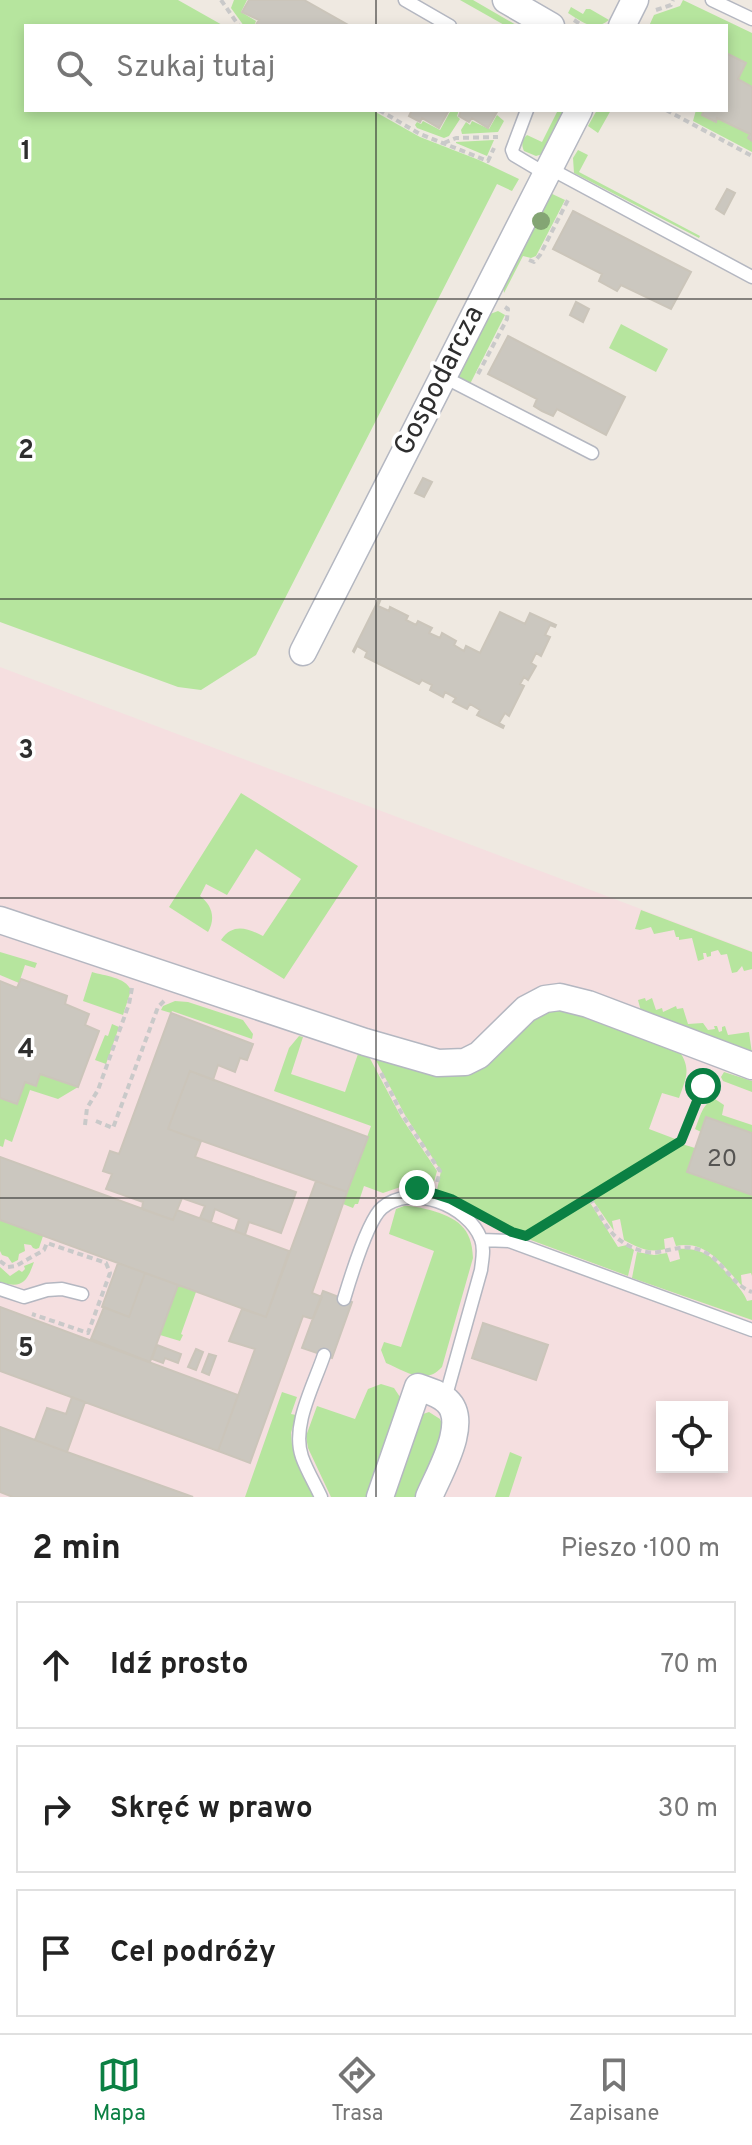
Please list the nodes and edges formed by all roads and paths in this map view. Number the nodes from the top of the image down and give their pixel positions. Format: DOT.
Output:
graph roads {
  1 [pos="221,0"];
  2 [pos="405,0"];
  3 [pos="506,0"];
  4 [pos="635,0"];
  5 [pos="712,0"];
  6 [pos="752,19"];
  7 [pos="238,24"];
  8 [pos="447,24"];
  9 [pos="548,24"];
  10 [pos="623,24"];
  11 [pos="382,112"];
  12 [pos="526,112"];
  13 [pos="578,112"];
  14 [pos="670,112"];
  15 [pos="500,137"];
  16 [pos="444,143"];
  17 [pos="752,156"];
  18 [pos="488,161"];
  19 [pos="547,171"];
  20 [pos="752,277"];
  21 [pos="442,376"];
  22 [pos="592,453"];
  23 [pos="303,652"];
  24 [pos="0,920"];
  25 [pos="129,981"];
  26 [pos="171,998"];
  27 [pos="752,1066"];
  28 [pos="703,1086"];
  29 [pos="396,1103"];
  30 [pos="96,1121"];
  31 [pos="85,1125"];
  32 [pos="434,1193"];
  33 [pos="590,1198"];
  34 [pos="530,1234"];
  35 [pos="482,1240"];
  36 [pos="0,1289"];
  37 [pos="752,1292"];
  38 [pos="82,1294"];
  39 [pos="344,1299"];
  40 [pos="752,1330"];
  41 [pos="324,1355"];
  42 [pos="445,1399"];
  43 [pos="321,1497"];
  44 [pos="380,1497"];
  45 [pos="429,1497"];
  1 -- 7 [label="path"];
  2 -- 8 [label="lane"];
  3 -- 9 [label="street"];
  4 -- 10 [label="street"];
  5 -- 6 [label="lane"];
  11 -- 16 [label="path"];
  12 -- 19 [label="lane"];
  13 -- 19 [label="street, Gospodarcza"];
  14 -- 17 [label="path"];
  15 -- 16 [label="path"];
  16 -- 18 [label="path"];
  19 -- 20 [label="lane"];
  19 -- 21 [label="street, Gospodarcza"];
  21 -- 22 [label="lane"];
  21 -- 23 [label="street, Gospodarcza"];
  24 -- 27 [label="street"];
  25 -- 31 [label="path"];
  26 -- 30 [label="path"];
  28 -- 33 [label="path"];
  29 -- 32 [label="path"];
  33 -- 34 [label="path"];
  33 -- 37 [label="path"];
  35 -- 39 [label="lane"];
  35 -- 40 [label="lane"];
  35 -- 42 [label="lane"];
  36 -- 38 [label="lane"];
  41 -- 43 [label="lane"];
  42 -- 44 [label="street"];
  42 -- 45 [label="street"];
}
